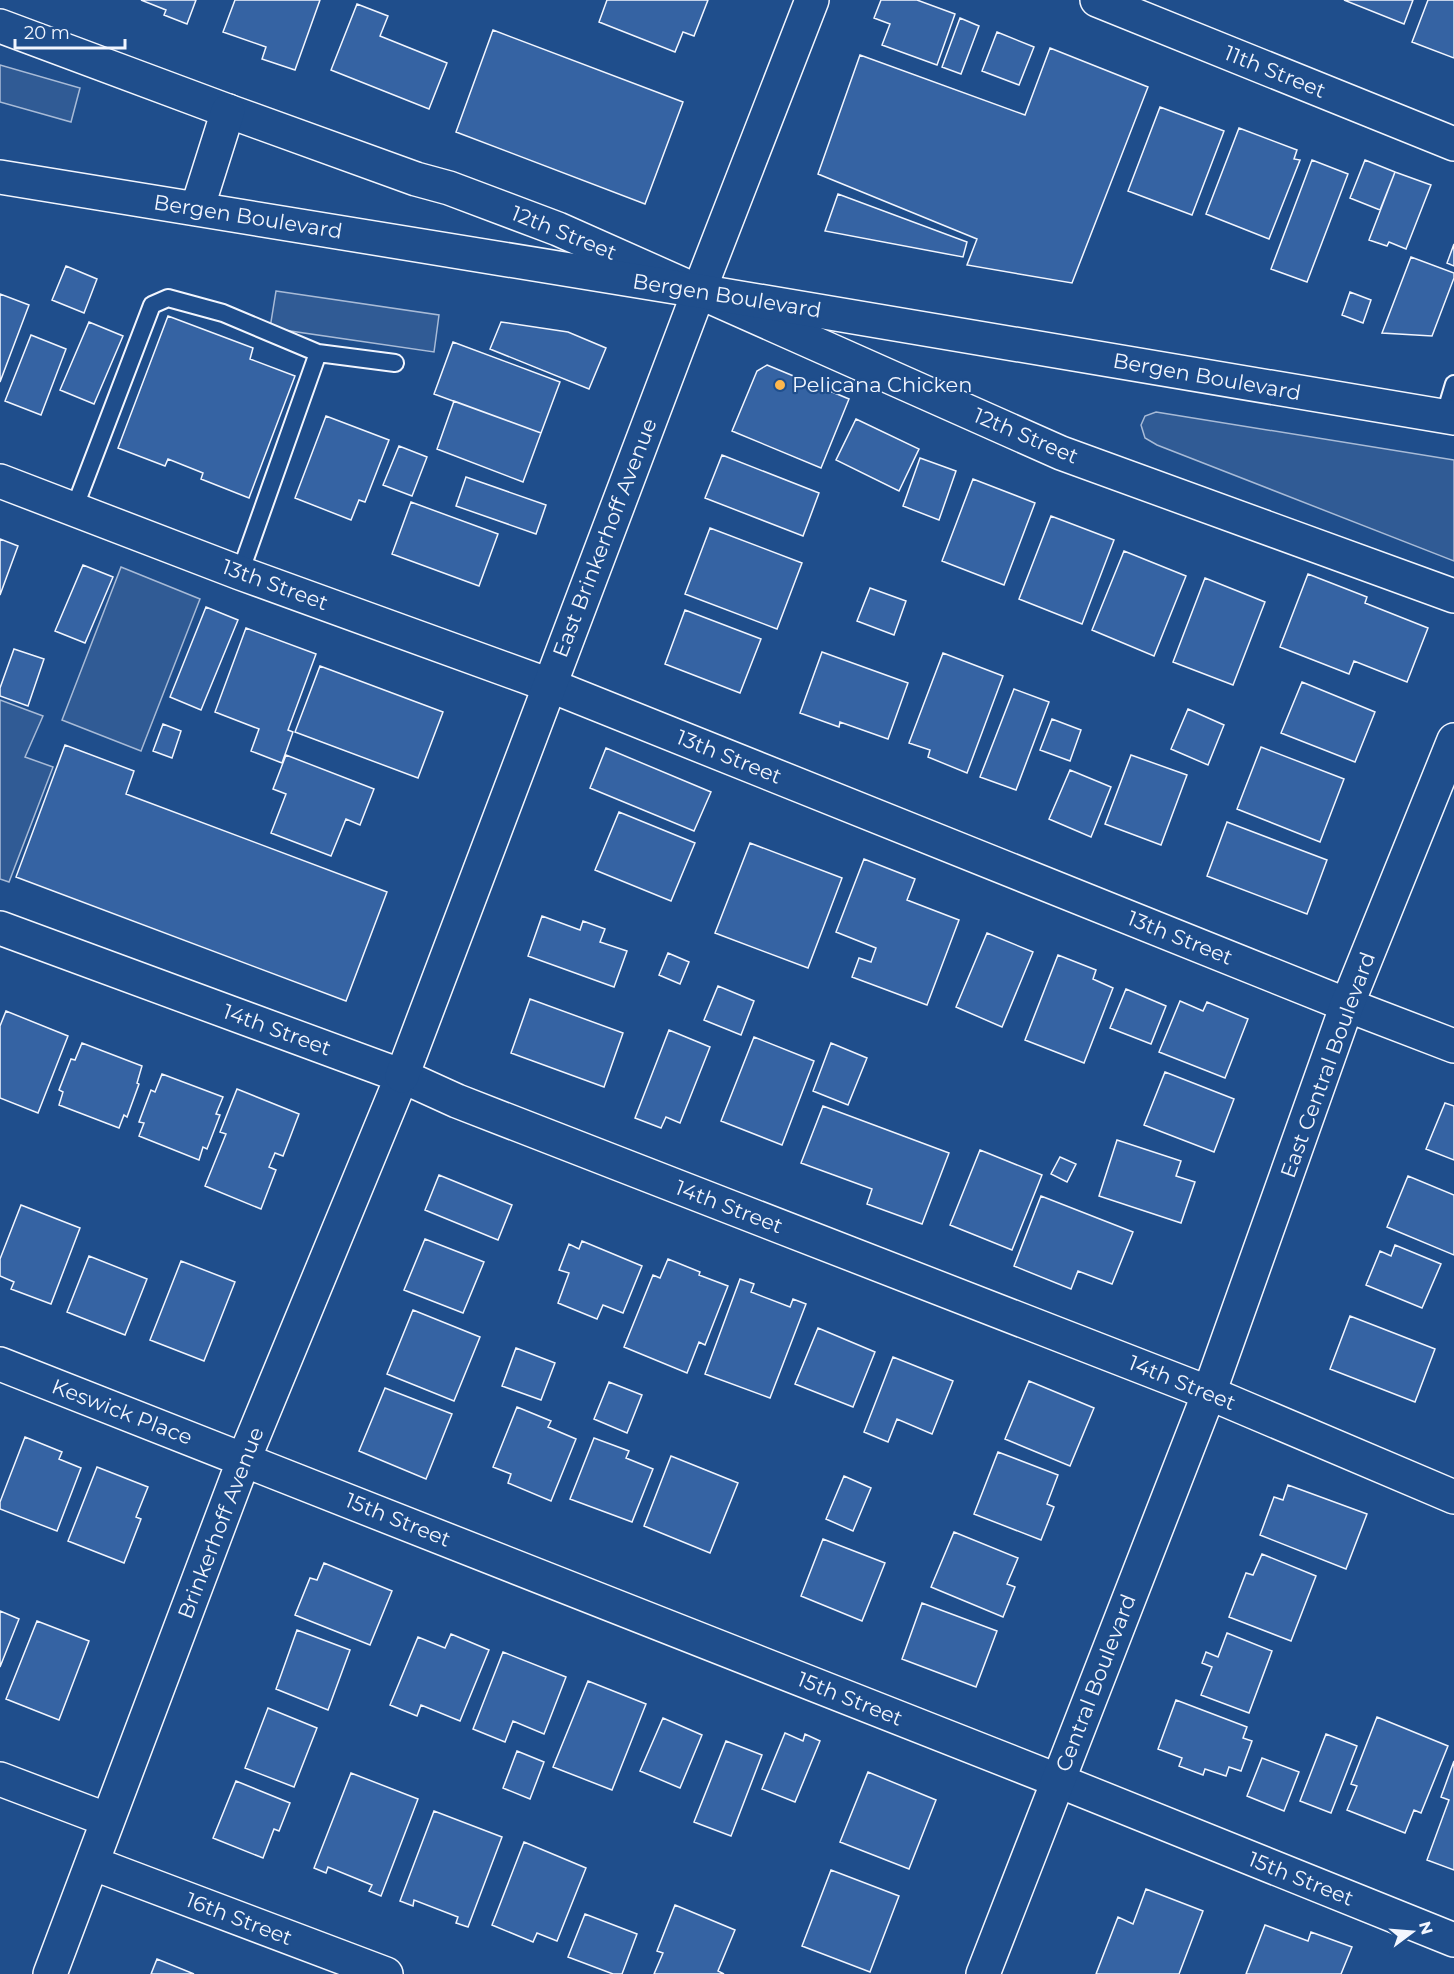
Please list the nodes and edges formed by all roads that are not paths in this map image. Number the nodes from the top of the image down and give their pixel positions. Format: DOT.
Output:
graph roads {
  1 [pos="812,0"];
  2 [pos="1096,0"];
  3 [pos="0,26"];
  4 [pos="228,111"];
  5 [pos="1454,144"];
  6 [pos="0,177"];
  7 [pos="197,209"];
  8 [pos="699,291"];
  9 [pos="318,353"];
  10 [pos="395,363"];
  11 [pos="1454,384"];
  12 [pos="1449,418"];
  13 [pos="0,480"];
  14 [pos="74,509"];
  15 [pos="240,573"];
  16 [pos="1454,596"];
  17 [pos="549,685"];
  18 [pos="1454,740"];
  19 [pos="0,928"];
  20 [pos="1347,1005"];
  21 [pos="1454,1046"];
  22 [pos="402,1076"];
  23 [pos="0,1364"];
  24 [pos="1209,1393"];
  25 [pos="244,1459"];
  26 [pos="1454,1497"];
  27 [pos="0,1779"];
  28 [pos="1059,1781"];
  29 [pos="108,1820"];
  30 [pos="92,1863"];
  31 [pos="1454,1940"];
  32 [pos="50,1974"];
  33 [pos="386,1974"];
  34 [pos="983,1974"];
  1 -- 8 [label="street, East Brinkerhoff Avenue"];
  2 -- 5 [label="street, 11th Street"];
  3 -- 4 [label="street, 12th Street"];
  4 -- 7 [label="street"];
  4 -- 8 [label="street, 12th Street"];
  6 -- 7 [label="street, Bergen Boulevard"];
  7 -- 8 [label="street, Bergen Boulevard"];
  8 -- 12 [label="street, Bergen Boulevard"];
  8 -- 16 [label="street, 12th Street"];
  8 -- 17 [label="street, East Brinkerhoff Avenue"];
  9 -- 10 [label="lane"];
  9 -- 14 [label="lane"];
  9 -- 15 [label="lane"];
  11 -- 12 [label="lane"];
  13 -- 14 [label="street, 13th Street"];
  14 -- 15 [label="street, 13th Street"];
  15 -- 17 [label="street, 13th Street"];
  17 -- 20 [label="street, 13th Street"];
  17 -- 22 [label="street, East Brinkerhoff Avenue"];
  18 -- 20 [label="street, East Central Boulevard"];
  19 -- 22 [label="street, 14th Street"];
  20 -- 21 [label="street, 13th Street"];
  20 -- 24 [label="street, East Central Boulevard"];
  22 -- 24 [label="street, 14th Street"];
  22 -- 25 [label="street, Brinkerhoff Avenue"];
  23 -- 25 [label="street, Keswick Place"];
  24 -- 26 [label="street, 14th Street"];
  24 -- 28 [label="street, Central Boulevard"];
  25 -- 28 [label="street, 15th Street"];
  25 -- 29 [label="street, Brinkerhoff Avenue"];
  27 -- 29 [label="street"];
  28 -- 31 [label="street, 15th Street"];
  28 -- 34 [label="street, Central Boulevard"];
  29 -- 30 [label="street, Brinkerhoff Avenue"];
  30 -- 32 [label="street, Brinkerhoff Avenue"];
  30 -- 33 [label="street, 16th Street"];
}
